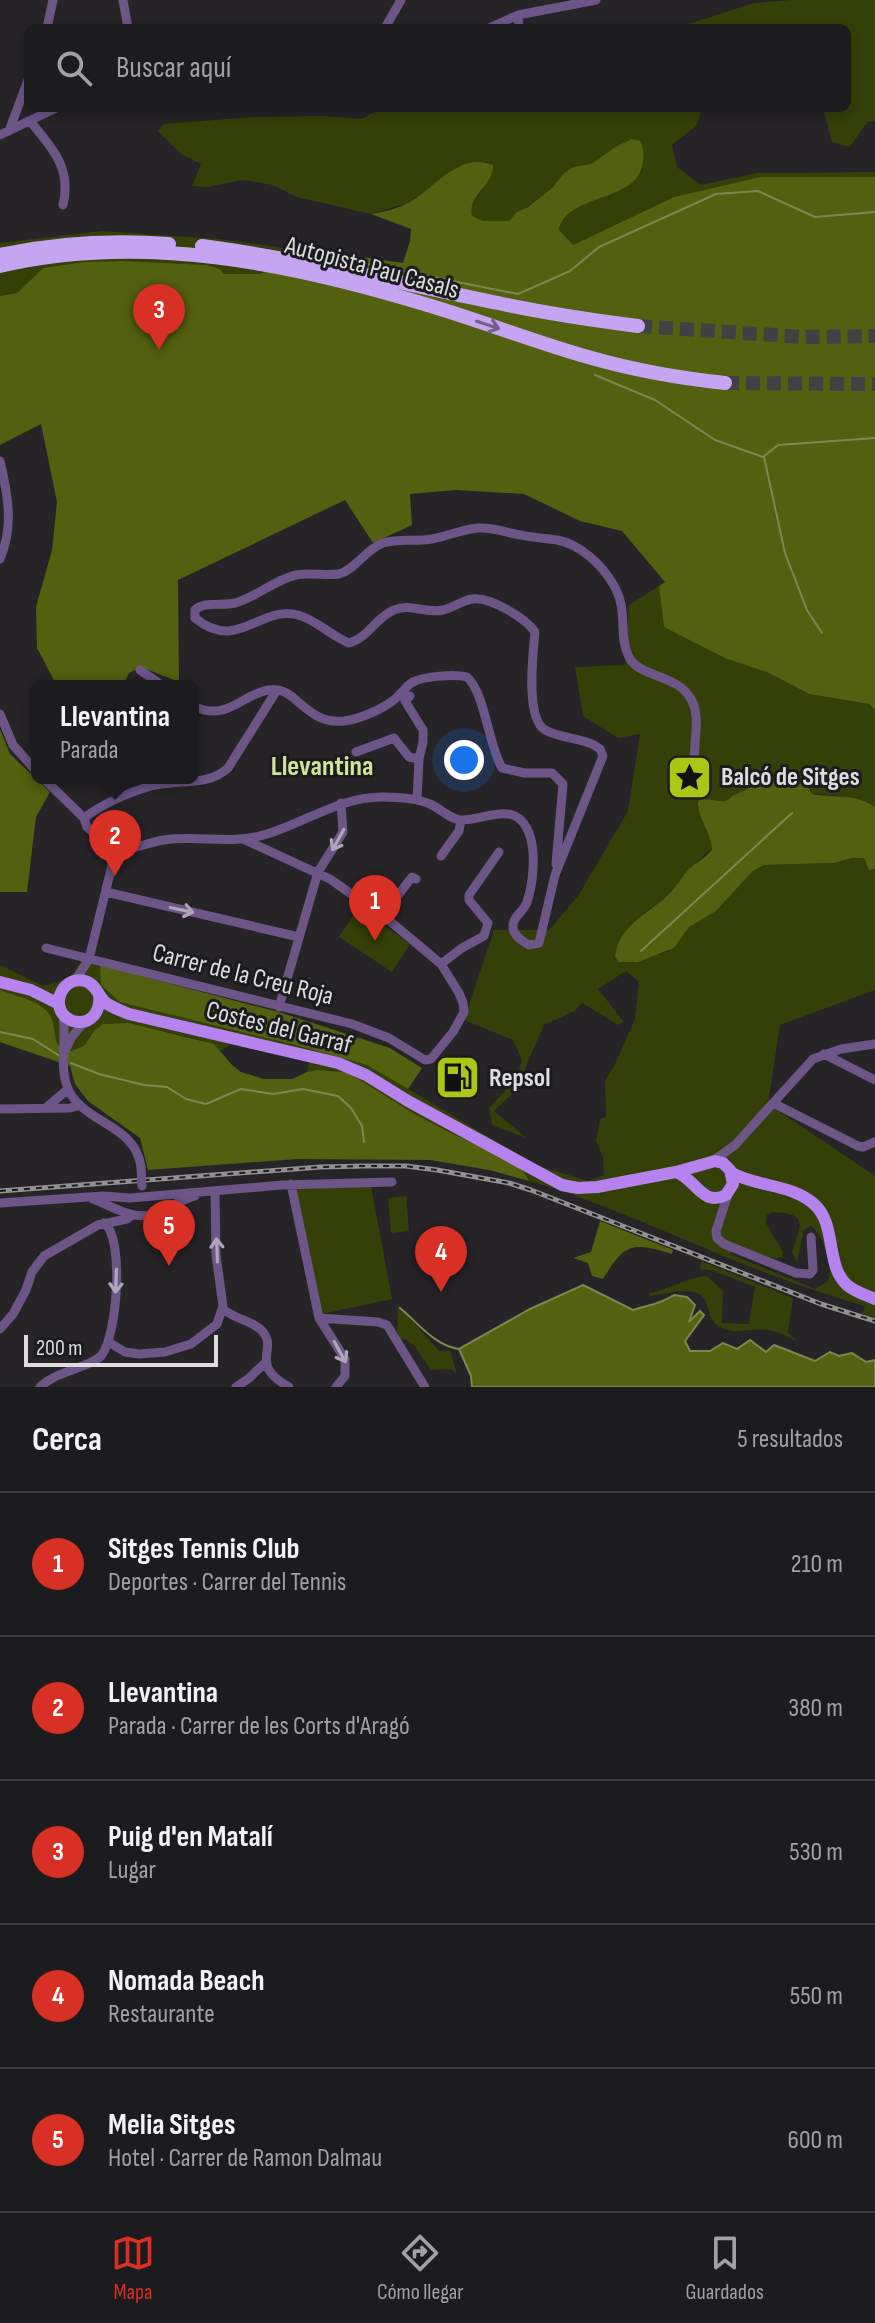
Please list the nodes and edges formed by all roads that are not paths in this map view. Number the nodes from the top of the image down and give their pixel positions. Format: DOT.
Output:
graph roads {
  1 [pos="53,0"];
  2 [pos="123,0"];
  3 [pos="401,0"];
  4 [pos="596,0"];
  5 [pos="518,15"];
  6 [pos="48,24"];
  7 [pos="127,24"];
  8 [pos="387,24"];
  9 [pos="498,24"];
  10 [pos="519,24"];
  11 [pos="24,89"];
  12 [pos="48,112"];
  13 [pos="30,121"];
  14 [pos="5,133"];
  15 [pos="63,205"];
  16 [pos="0,255"];
  17 [pos="0,266"];
  18 [pos="638,326"];
  19 [pos="725,383"];
  20 [pos="0,461"];
  21 [pos="0,559"];
  22 [pos="140,670"];
  23 [pos="154,680"];
  24 [pos="277,690"];
  25 [pos="410,696"];
  26 [pos="199,708"];
  27 [pos="0,714"];
  28 [pos="356,752"];
  29 [pos="419,759"];
  30 [pos="31,765"];
  31 [pos="696,771"];
  32 [pos="199,781"];
  33 [pos="49,784"];
  34 [pos="165,784"];
  35 [pos="417,800"];
  36 [pos="341,803"];
  37 [pos="84,818"];
  38 [pos="461,820"];
  39 [pos="243,839"];
  40 [pos="110,848"];
  41 [pos="122,851"];
  42 [pos="499,852"];
  43 [pos="441,856"];
  44 [pos="113,861"];
  45 [pos="318,872"];
  46 [pos="555,875"];
  47 [pos="416,879"];
  48 [pos="106,892"];
  49 [pos="382,916"];
  50 [pos="299,937"];
  51 [pos="46,948"];
  52 [pos="89,959"];
  53 [pos="441,964"];
  54 [pos="0,980"];
  55 [pos="70,983"];
  56 [pos="29,989"];
  57 [pos="96,990"];
  58 [pos="279,1007"];
  59 [pos="61,1009"];
  60 [pos="129,1014"];
  61 [pos="89,1019"];
  62 [pos="875,1044"];
  63 [pos="64,1052"];
  64 [pos="824,1054"];
  65 [pos="875,1080"];
  66 [pos="68,1089"];
  67 [pos="773,1103"];
  68 [pos="80,1105"];
  69 [pos="46,1107"];
  70 [pos="0,1109"];
  71 [pos="875,1142"];
  72 [pos="735,1145"];
  73 [pos="709,1162"];
  74 [pos="731,1171"];
  75 [pos="676,1172"];
  76 [pos="392,1182"];
  77 [pos="753,1182"];
  78 [pos="291,1184"];
  79 [pos="697,1187"];
  80 [pos="212,1191"];
  81 [pos="730,1192"];
  82 [pos="141,1194"];
  83 [pos="86,1198"];
  84 [pos="708,1198"];
  85 [pos="99,1201"];
  86 [pos="0,1203"];
  87 [pos="132,1215"];
  88 [pos="145,1216"];
  89 [pos="719,1221"];
  90 [pos="104,1223"];
  91 [pos="811,1237"];
  92 [pos="875,1299"];
  93 [pos="223,1309"];
  94 [pos="319,1318"];
  95 [pos="0,1329"];
  96 [pos="110,1343"];
  97 [pos="266,1362"];
  98 [pos="40,1387"];
  99 [pos="236,1387"];
  100 [pos="289,1387"];
  101 [pos="336,1387"];
  102 [pos="425,1387"];
  1 -- 6 [label="street"];
  2 -- 7 [label="street"];
  3 -- 8 [label="street"];
  4 -- 5 [label="street"];
  5 -- 9 [label="street"];
  5 -- 10 [label="street"];
  11 -- 14 [label="street"];
  12 -- 13 [label="street"];
  13 -- 14 [label="street"];
  13 -- 15 [label="street"];
  16 -- 18 [label="highway, Autopista Pau Casals"];
  17 -- 19 [label="highway, Autopista Pau Casals, one-way"];
  20 -- 21 [label="street"];
  22 -- 23 [label="street"];
  24 -- 26 [label="street"];
  24 -- 32 [label="street"];
  24 -- 46 [label="street"];
  25 -- 29 [label="street"];
  27 -- 30 [label="street"];
  28 -- 29 [label="street"];
  29 -- 35 [label="street"];
  31 -- 46 [label="street"];
  33 -- 37 [label="street"];
  34 -- 37 [label="street"];
  35 -- 36 [label="street"];
  35 -- 38 [label="street"];
  36 -- 39 [label="street"];
  36 -- 45 [label="street, one-way"];
  37 -- 40 [label="street"];
  38 -- 43 [label="street"];
  38 -- 46 [label="street"];
  39 -- 41 [label="street"];
  39 -- 45 [label="street"];
  40 -- 41 [label="street"];
  40 -- 44 [label="street"];
  41 -- 44 [label="street"];
  42 -- 53 [label="street"];
  44 -- 48 [label="street"];
  45 -- 49 [label="street"];
  45 -- 50 [label="street"];
  47 -- 49 [label="street"];
  48 -- 50 [label="street, one-way"];
  48 -- 52 [label="street"];
  49 -- 53 [label="street"];
  50 -- 58 [label="street"];
  51 -- 52 [label="street, Carrer de la Creu Roja"];
  52 -- 55 [label="street"];
  52 -- 57 [label="street"];
  52 -- 58 [label="street, Carrer de la Creu Roja"];
  53 -- 58 [label="street, Carrer de la Creu Roja"];
  54 -- 56 [label="main road"];
  55 -- 56 [label="main road"];
  55 -- 57 [label="main road"];
  55 -- 59 [label="main road"];
  56 -- 59 [label="main road"];
  57 -- 60 [label="main road"];
  57 -- 61 [label="main road"];
  59 -- 61 [label="main road"];
  59 -- 63 [label="street"];
  60 -- 61 [label="main road"];
  60 -- 75 [label="main road, Costes del Garraf"];
  61 -- 63 [label="street"];
  62 -- 64 [label="street"];
  63 -- 66 [label="street"];
  64 -- 65 [label="street"];
  64 -- 67 [label="street"];
  66 -- 68 [label="street"];
  66 -- 69 [label="street"];
  67 -- 71 [label="street"];
  67 -- 72 [label="street"];
  68 -- 69 [label="street"];
  68 -- 82 [label="street, bridge"];
  69 -- 70 [label="street"];
  72 -- 73 [label="street"];
  72 -- 74 [label="street"];
  73 -- 74 [label="main road"];
  73 -- 75 [label="main road, Costes del Garraf"];
  73 -- 79 [label="main road"];
  74 -- 77 [label="main road"];
  74 -- 81 [label="main road"];
  75 -- 79 [label="main road"];
  76 -- 78 [label="street"];
  77 -- 81 [label="main road"];
  77 -- 92 [label="main road"];
  78 -- 80 [label="street"];
  78 -- 94 [label="street"];
  79 -- 84 [label="main road"];
  80 -- 82 [label="street"];
  80 -- 88 [label="street"];
  93 -- 80 [label="street, one-way"];
  81 -- 84 [label="main road"];
  81 -- 89 [label="street"];
  82 -- 83 [label="street"];
  82 -- 87 [label="street"];
  82 -- 88 [label="street"];
  83 -- 85 [label="street"];
  83 -- 86 [label="street"];
  84 -- 89 [label="street"];
  85 -- 87 [label="street"];
  85 -- 90 [label="street"];
  87 -- 88 [label="street"];
  87 -- 90 [label="street"];
  89 -- 91 [label="street"];
  90 -- 95 [label="street"];
  90 -- 96 [label="street, one-way"];
  93 -- 96 [label="street"];
  93 -- 97 [label="street"];
  94 -- 101 [label="street, one-way"];
  94 -- 102 [label="street"];
  96 -- 98 [label="street"];
  97 -- 99 [label="street"];
  97 -- 100 [label="street"];
}
